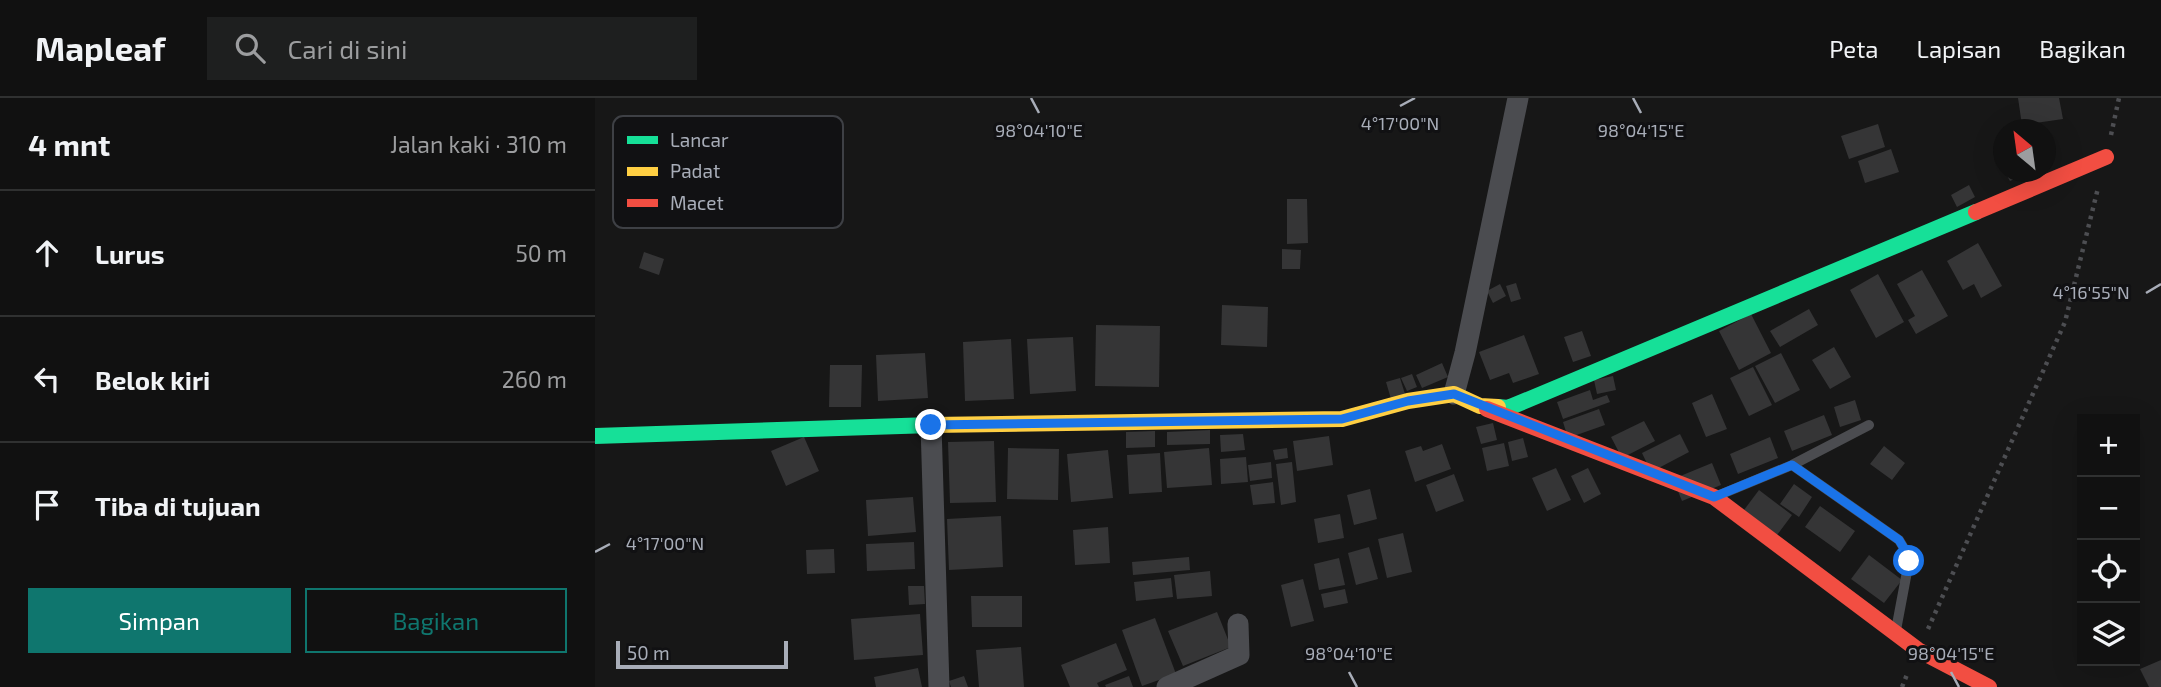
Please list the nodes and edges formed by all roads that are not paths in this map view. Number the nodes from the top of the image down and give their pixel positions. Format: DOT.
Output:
graph roads {
  1 [pos="1518,98"];
  2 [pos="2106,157"];
  3 [pos="1454,394"];
  4 [pos="1480,406"];
  5 [pos="931,425"];
  6 [pos="1869,425"];
  7 [pos="595,436"];
  8 [pos="1792,465"];
  9 [pos="1714,497"];
  10 [pos="1238,624"];
  11 [pos="1895,634"];
  12 [pos="939,687"];
  13 [pos="1167,687"];
  14 [pos="1989,687"];
  1 -- 3 [label="street"];
  2 -- 4 [label="street"];
  3 -- 4 [label="street"];
  3 -- 5 [label="street"];
  4 -- 9 [label="street"];
  5 -- 7 [label="street"];
  5 -- 12 [label="street"];
  6 -- 8 [label="lane"];
  8 -- 9 [label="lane"];
  8 -- 11 [label="lane"];
  9 -- 11 [label="street"];
  10 -- 13 [label="street"];
  11 -- 14 [label="street"];
}
